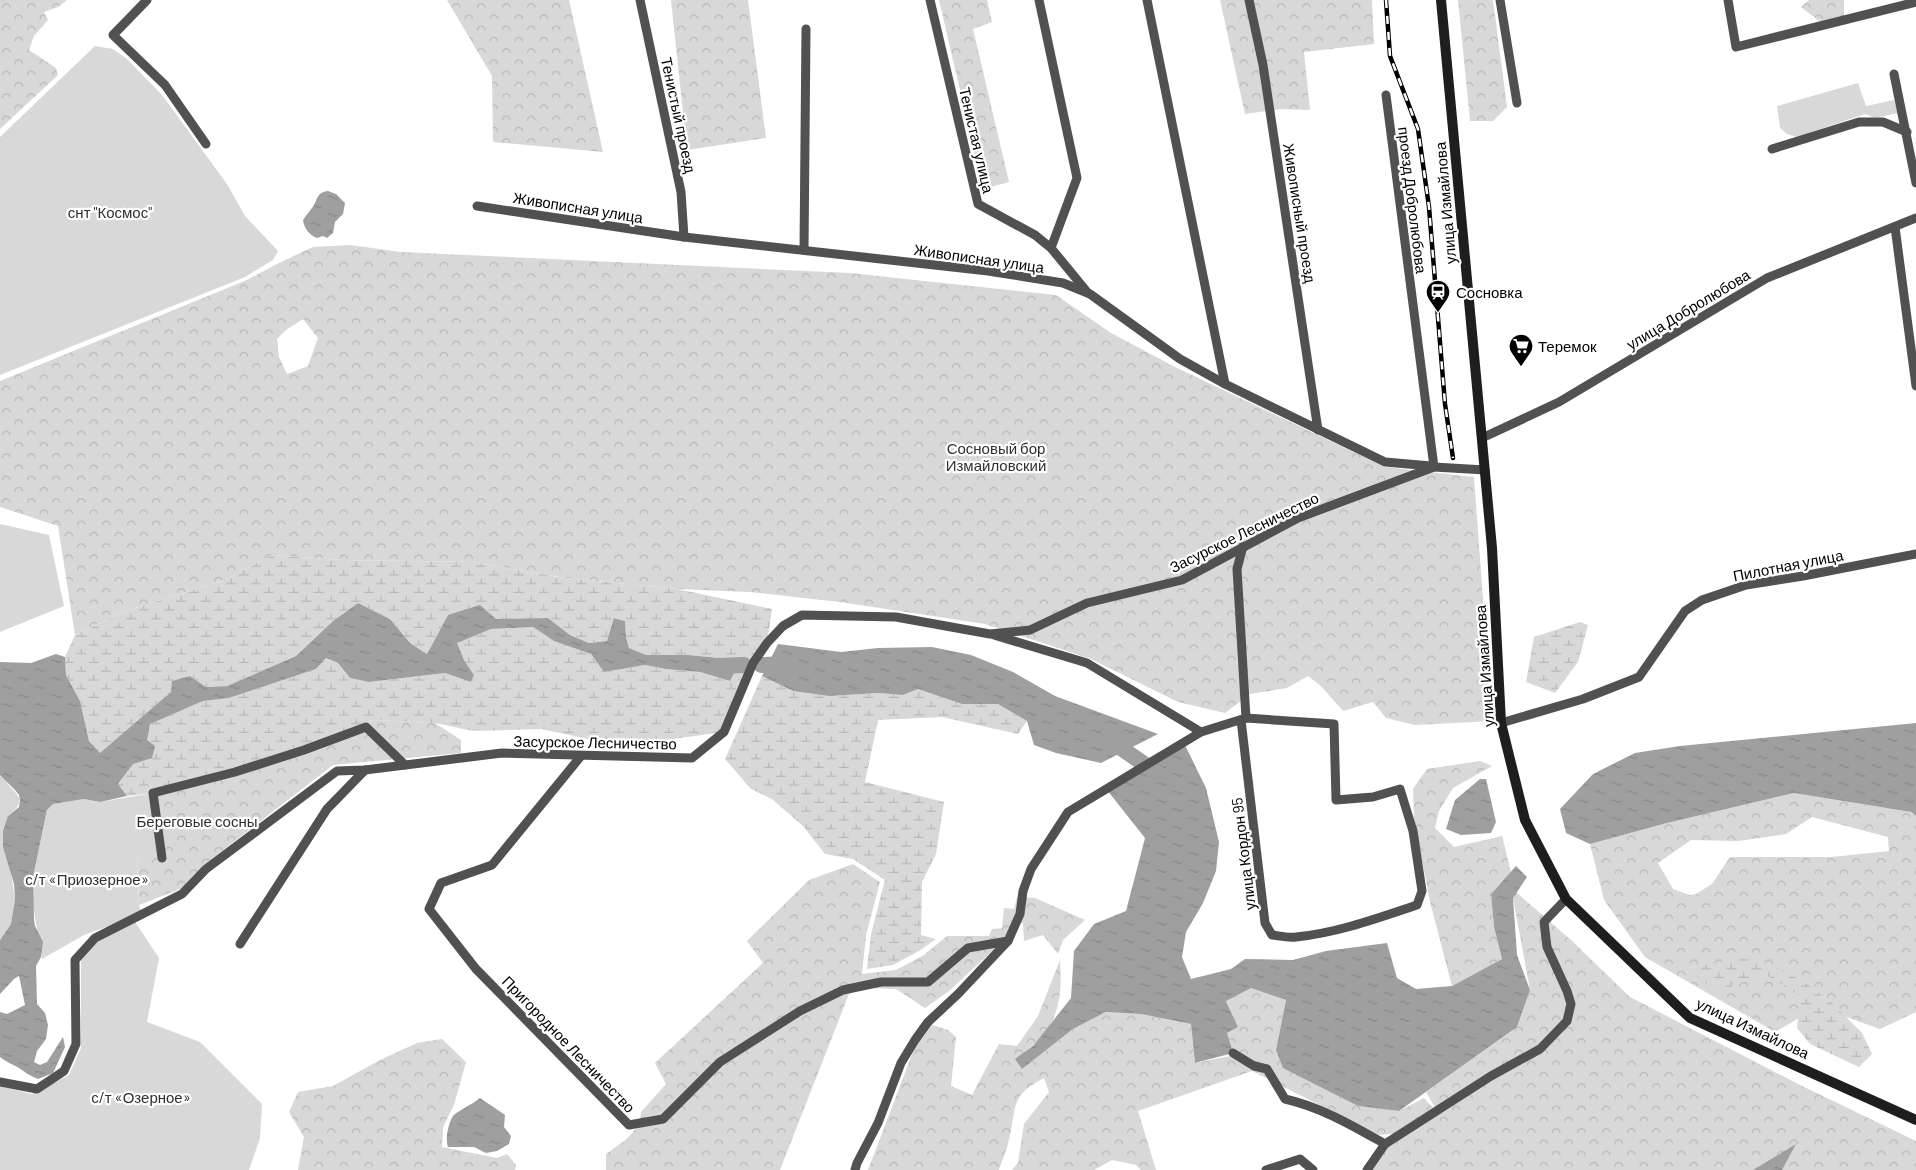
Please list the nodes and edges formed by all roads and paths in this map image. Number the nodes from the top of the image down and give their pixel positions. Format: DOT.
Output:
graph roads {
  1 [pos="147,0"];
  2 [pos="640,0"];
  3 [pos="930,0"];
  4 [pos="1039,0"];
  5 [pos="1147,0"];
  6 [pos="1249,0"];
  7 [pos="1441,0"];
  8 [pos="1500,0"];
  9 [pos="1728,0"];
  10 [pos="1916,2"];
  11 [pos="806,29"];
  12 [pos="1894,74"];
  13 [pos="1386,95"];
  14 [pos="1517,103"];
  15 [pos="1907,132"];
  16 [pos="206,144"];
  17 [pos="1772,148"];
  18 [pos="1916,183"];
  19 [pos="477,206"];
  20 [pos="1916,218"];
  21 [pos="1895,227"];
  22 [pos="684,237"];
  23 [pos="1051,248"];
  24 [pos="804,250"];
  25 [pos="1090,294"];
  26 [pos="1913,351"];
  27 [pos="1225,384"];
  28 [pos="1916,386"];
  29 [pos="1318,430"];
  30 [pos="1482,438"];
  31 [pos="1434,467"];
  32 [pos="1485,470"];
  33 [pos="1243,546"];
  34 [pos="1916,554"];
  35 [pos="990,634"];
  36 [pos="1244,719"];
  37 [pos="1501,722"];
  38 [pos="1201,732"];
  39 [pos="581,756"];
  40 [pos="405,765"];
  41 [pos="365,770"];
  42 [pos="162,858"];
  43 [pos="1566,899"];
  44 [pos="1008,941"];
  45 [pos="240,944"];
  46 [pos="1233,1053"];
  47 [pos="0,1082"];
  48 [pos="1916,1120"];
  49 [pos="1385,1144"];
  50 [pos="855,1170"];
  51 [pos="1266,1170"];
  52 [pos="1314,1170"];
  53 [pos="1367,1170"];
  1 -- 16 [label="street"];
  2 -- 22 [label="street, Тенистый проезд"];
  3 -- 23 [label="street, Тенистая улица"];
  4 -- 23 [label="street"];
  5 -- 27 [label="street"];
  6 -- 29 [label="street, Живописный проезд"];
  7 -- 30 [label="main road, улица Измайлова"];
  8 -- 14 [label="street"];
  9 -- 10 [label="street"];
  11 -- 24 [label="street"];
  12 -- 15 [label="street"];
  13 -- 31 [label="street, проезд Добролюбова"];
  15 -- 17 [label="street"];
  15 -- 18 [label="street"];
  19 -- 22 [label="street, Живописная улица"];
  20 -- 21 [label="street, улица Добролюбова"];
  21 -- 26 [label="street"];
  21 -- 30 [label="street, улица Добролюбова"];
  22 -- 24 [label="street, Живописная улица"];
  23 -- 25 [label="street, Тенистая улица"];
  24 -- 25 [label="street, Живописная улица"];
  25 -- 27 [label="street, Живописная улица"];
  26 -- 28 [label="street"];
  27 -- 29 [label="street, Живописная улица"];
  29 -- 31 [label="street, Живописная улица"];
  30 -- 32 [label="main road, улица Измайлова"];
  31 -- 32 [label="street"];
  31 -- 33 [label="street, Засурское Лесничество"];
  32 -- 37 [label="main road, улица Измайлова"];
  33 -- 35 [label="street, Засурское Лесничество"];
  33 -- 36 [label="street, улица Кордон 95"];
  34 -- 37 [label="street, Пилотная улица"];
  35 -- 38 [label="street"];
  35 -- 39 [label="street, Засурское Лесничество"];
  36 -- 36 [label="street, улица Кордон 95"];
  36 -- 38 [label="street, улица Кордон 95"];
  37 -- 43 [label="main road, улица Измайлова"];
  38 -- 44 [label="street, улица Кордон 95"];
  39 -- 40 [label="street, Засурское Лесничество"];
  39 -- 44 [label="street, Пригородное Лесничество"];
  40 -- 41 [label="street, Засурское Лесничество"];
  40 -- 42 [label="street"];
  41 -- 45 [label="street"];
  41 -- 47 [label="street, Засурское Лесничество"];
  43 -- 48 [label="main road, улица Измайлова"];
  43 -- 49 [label="street"];
  44 -- 50 [label="street, улица Кордон 95"];
  46 -- 49 [label="street"];
  49 -- 53 [label="street"];
  51 -- 52 [label="street"];
}
